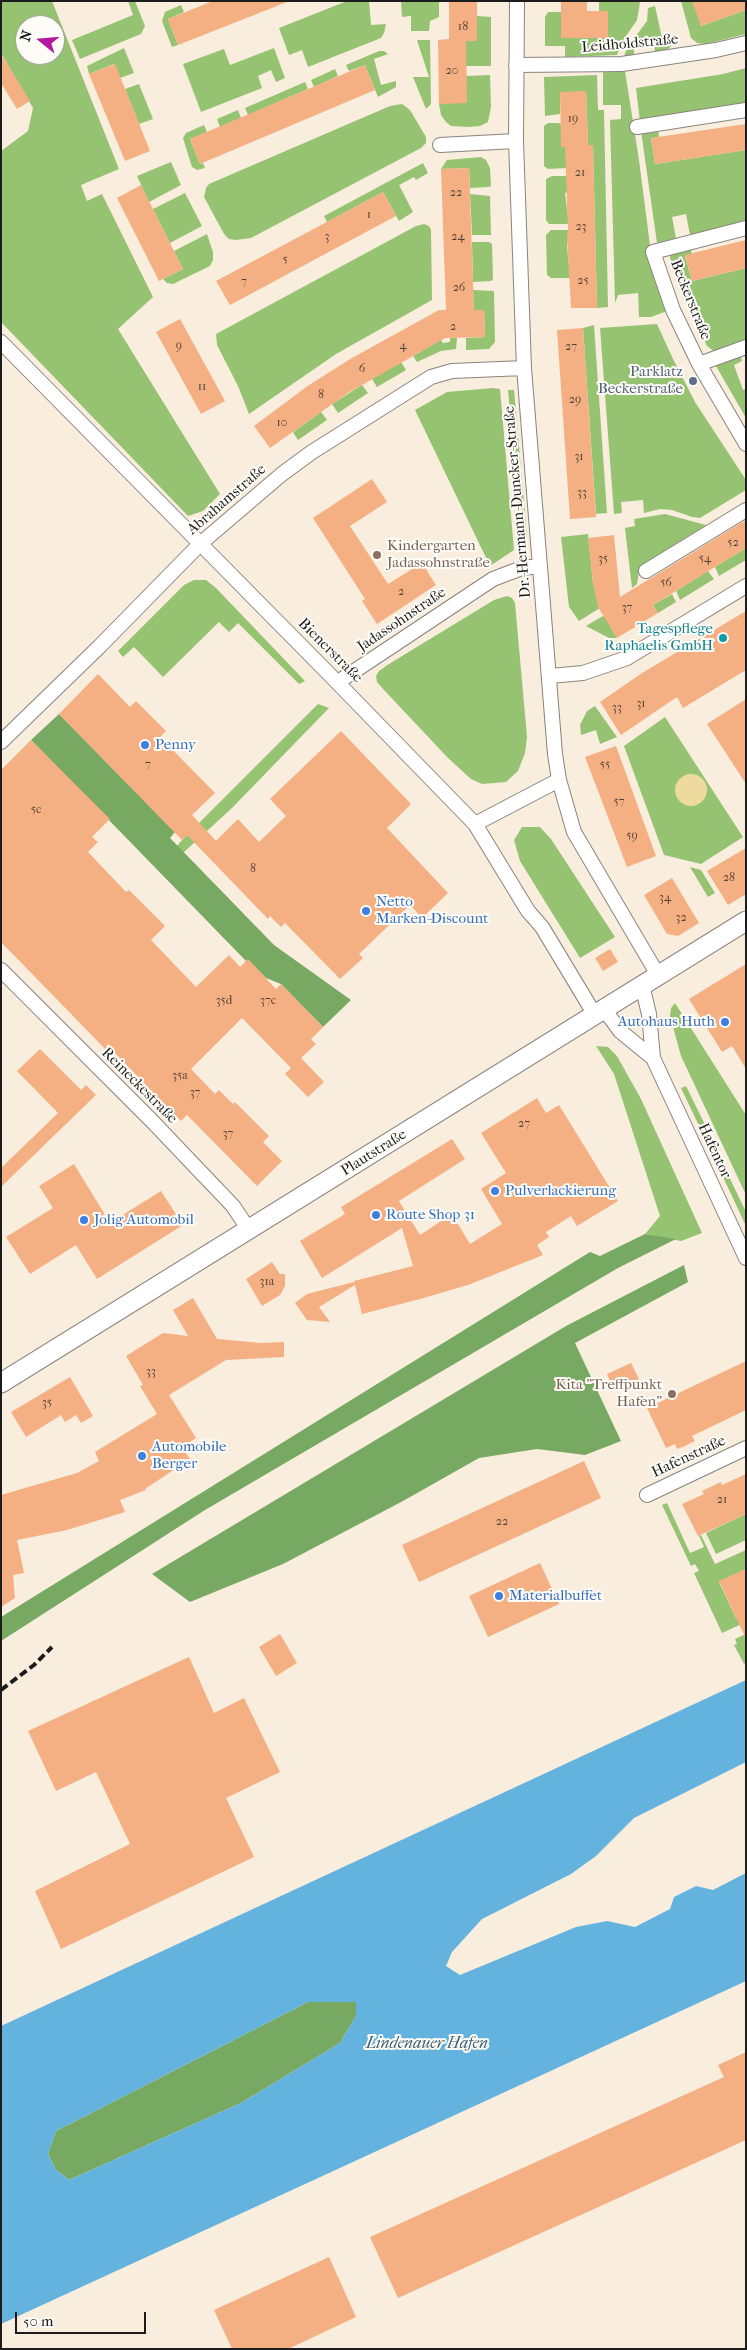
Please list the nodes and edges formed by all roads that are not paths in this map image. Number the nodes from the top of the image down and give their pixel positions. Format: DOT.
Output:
graph roads {
  1 [pos="517,1"];
  2 [pos="746,43"];
  3 [pos="516,65"];
  4 [pos="746,110"];
  5 [pos="637,127"];
  6 [pos="516,141"];
  7 [pos="440,145"];
  8 [pos="746,228"];
  9 [pos="1,342"];
  10 [pos="746,347"];
  11 [pos="699,364"];
  12 [pos="524,368"];
  13 [pos="746,444"];
  14 [pos="746,510"];
  15 [pos="200,544"];
  16 [pos="540,566"];
  17 [pos="646,571"];
  18 [pos="746,586"];
  19 [pos="550,676"];
  20 [pos="338,682"];
  21 [pos="1,742"];
  22 [pos="559,780"];
  23 [pos="474,824"];
  24 [pos="746,921"];
  25 [pos="1,970"];
  26 [pos="658,975"];
  27 [pos="642,986"];
  28 [pos="600,1012"];
  29 [pos="653,1058"];
  30 [pos="249,1230"];
  31 [pos="746,1258"];
  32 [pos="1,1383"];
  33 [pos="746,1448"];
  34 [pos="646,1495"];
  1 -- 3 [label="street, Dr.-Hermann-Duncker-Straße"];
  2 -- 3 [label="street, Leidholdstraße"];
  3 -- 6 [label="street, Dr.-Hermann-Duncker-Straße"];
  4 -- 5 [label="street"];
  6 -- 7 [label="street"];
  6 -- 12 [label="street, Dr.-Hermann-Duncker-Straße"];
  8 -- 11 [label="street, Beckerstraße"];
  9 -- 15 [label="street, Bienerstraße"];
  10 -- 11 [label="street, Beckerstraße"];
  11 -- 13 [label="street, Beckerstraße"];
  12 -- 15 [label="street, Abrahamstraße"];
  12 -- 16 [label="street, Dr.-Hermann-Duncker-Straße"];
  14 -- 17 [label="street"];
  15 -- 20 [label="street, Bienerstraße"];
  15 -- 21 [label="street, Abrahamstraße"];
  16 -- 19 [label="street, Dr.-Hermann-Duncker-Straße"];
  16 -- 20 [label="street, Jadassohnstraße"];
  18 -- 19 [label="street"];
  19 -- 22 [label="street, Dr.-Hermann-Duncker-Straße"];
  20 -- 23 [label="street, Bienerstraße"];
  22 -- 23 [label="street"];
  22 -- 26 [label="street, Dr.-Hermann-Duncker-Straße"];
  23 -- 28 [label="street, Bienerstraße"];
  24 -- 26 [label="main road, Plautstraße"];
  25 -- 30 [label="street, Reineckestraße"];
  26 -- 27 [label="main road, Plautstraße"];
  27 -- 28 [label="main road, Plautstraße"];
  27 -- 29 [label="street, Hafentor"];
  28 -- 29 [label="street, Hafentor"];
  28 -- 30 [label="main road, Plautstraße"];
  29 -- 31 [label="street, Hafentor"];
  30 -- 32 [label="main road, Plautstraße"];
  33 -- 34 [label="street, Hafenstraße"];
}
